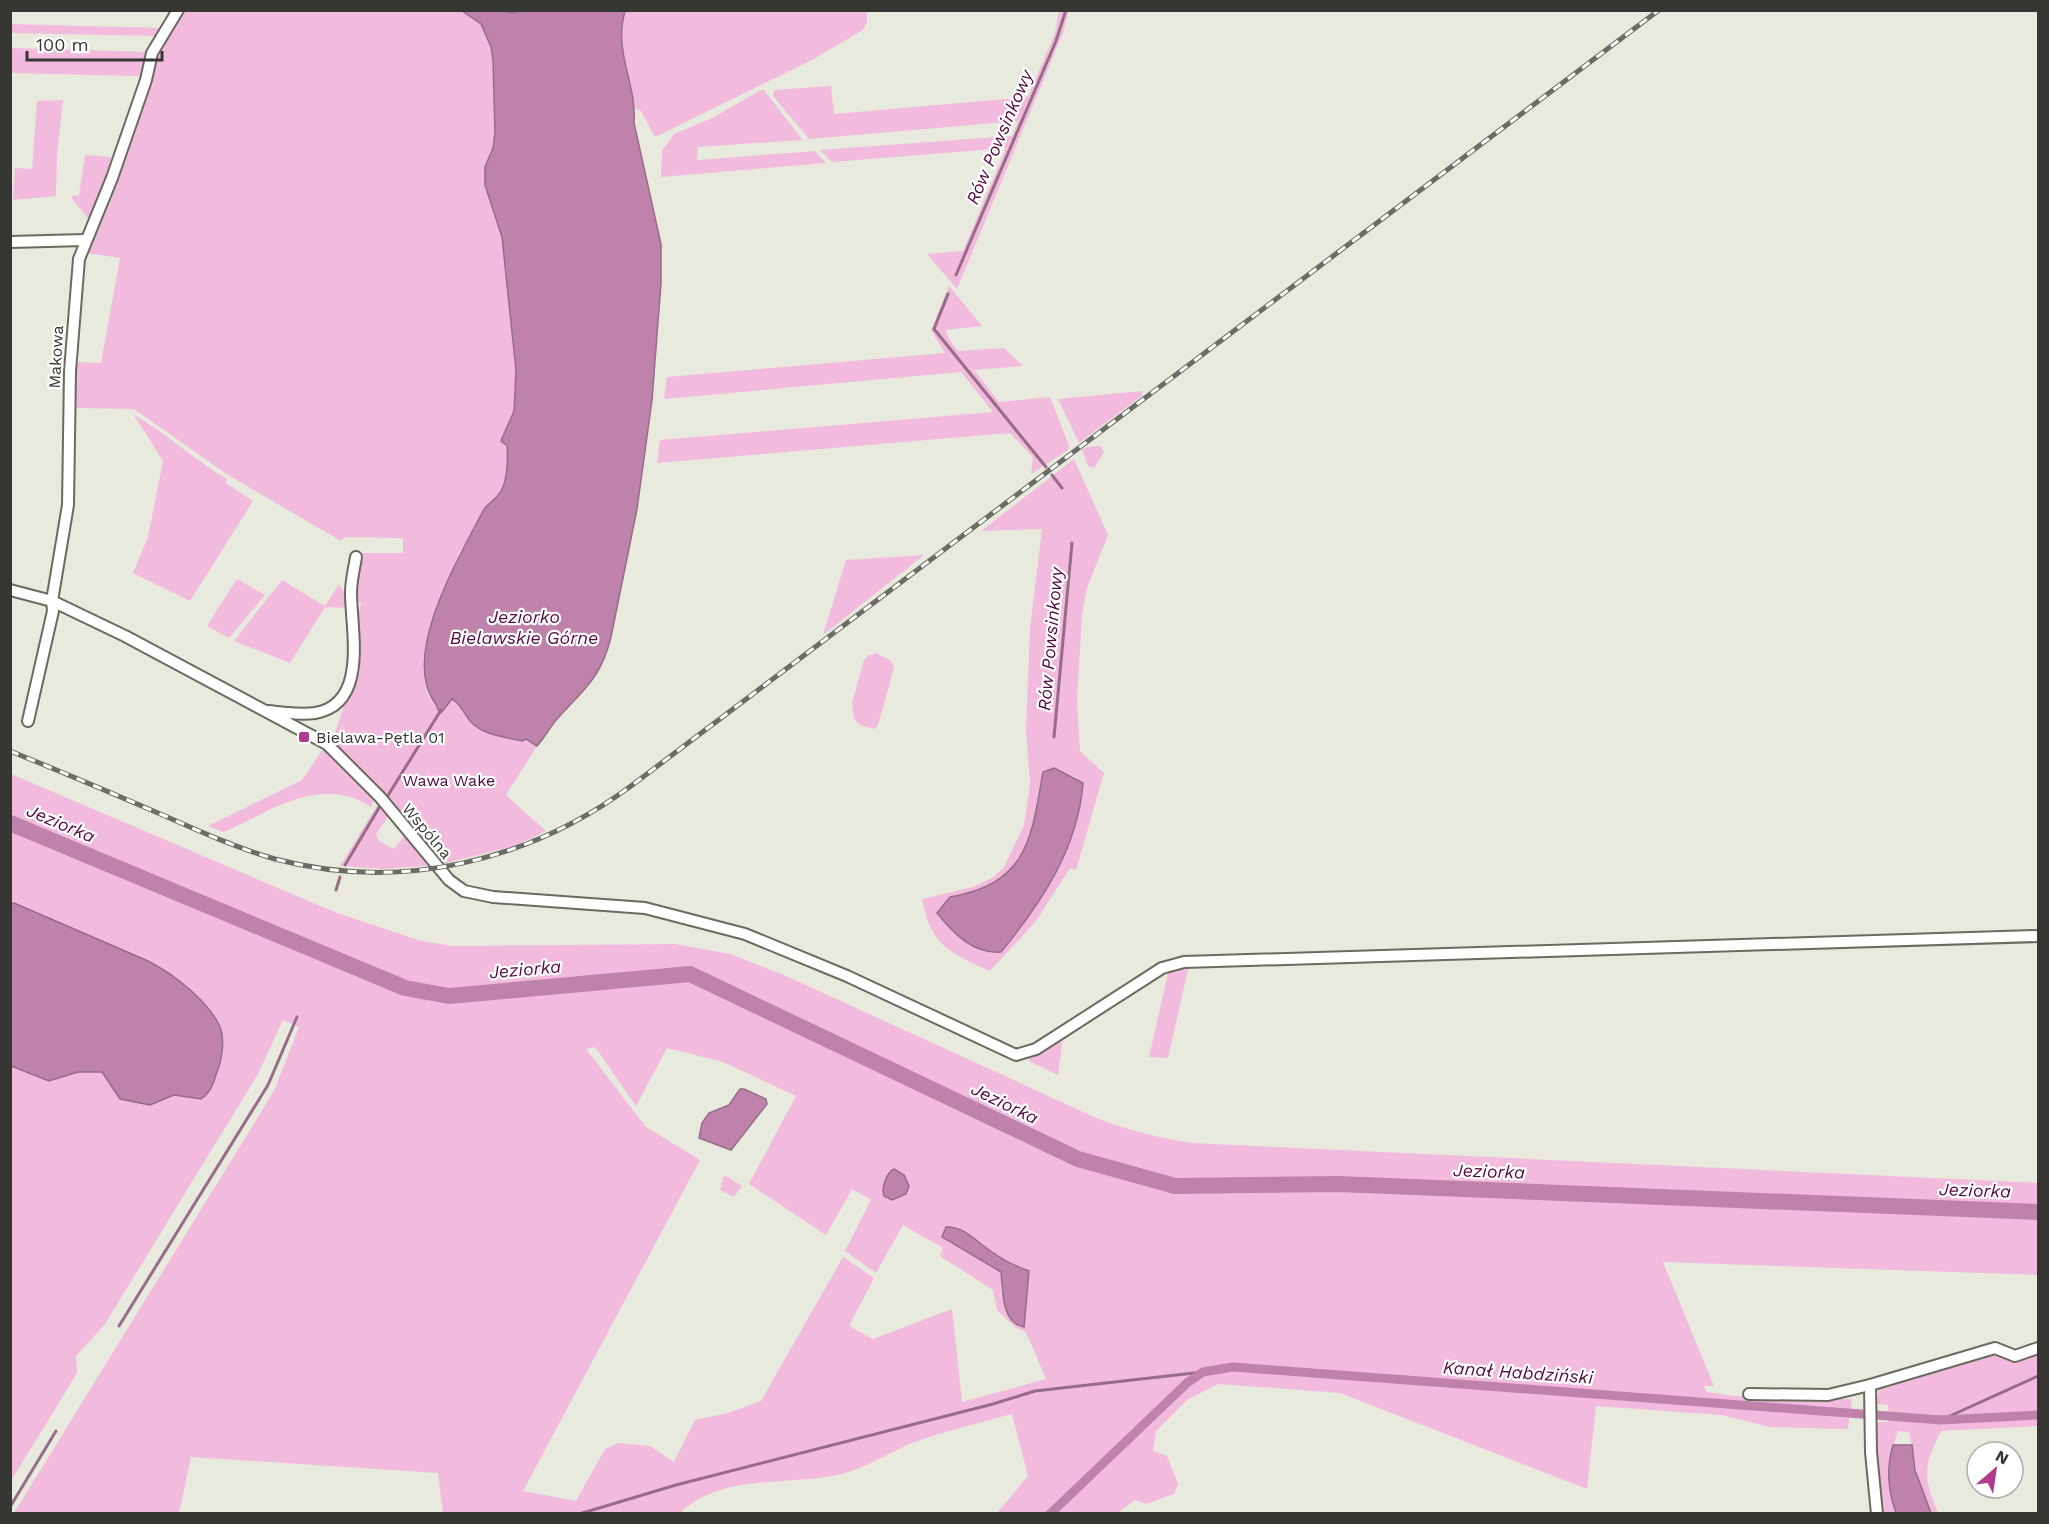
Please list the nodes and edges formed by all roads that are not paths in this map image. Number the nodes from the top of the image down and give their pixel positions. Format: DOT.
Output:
graph roads {
  1 [pos="177,10"];
  2 [pos="85,240"];
  3 [pos="10,242"];
  4 [pos="356,557"];
  5 [pos="10,590"];
  6 [pos="52,601"];
  7 [pos="264,711"];
  8 [pos="28,721"];
  9 [pos="2038,936"];
  10 [pos="2038,1347"];
  11 [pos="1869,1385"];
  12 [pos="1749,1394"];
  13 [pos="1877,1514"];
  1 -- 2 [label="street, Makowa"];
  2 -- 3 [label="street"];
  2 -- 6 [label="street, Makowa"];
  4 -- 7 [label="street, Wspólna"];
  5 -- 6 [label="street, Wspólna"];
  6 -- 7 [label="street, Wspólna"];
  6 -- 8 [label="street, Makowa"];
  7 -- 9 [label="street, Wspólna"];
  10 -- 11 [label="street"];
  11 -- 12 [label="street"];
  11 -- 13 [label="street"];
}
